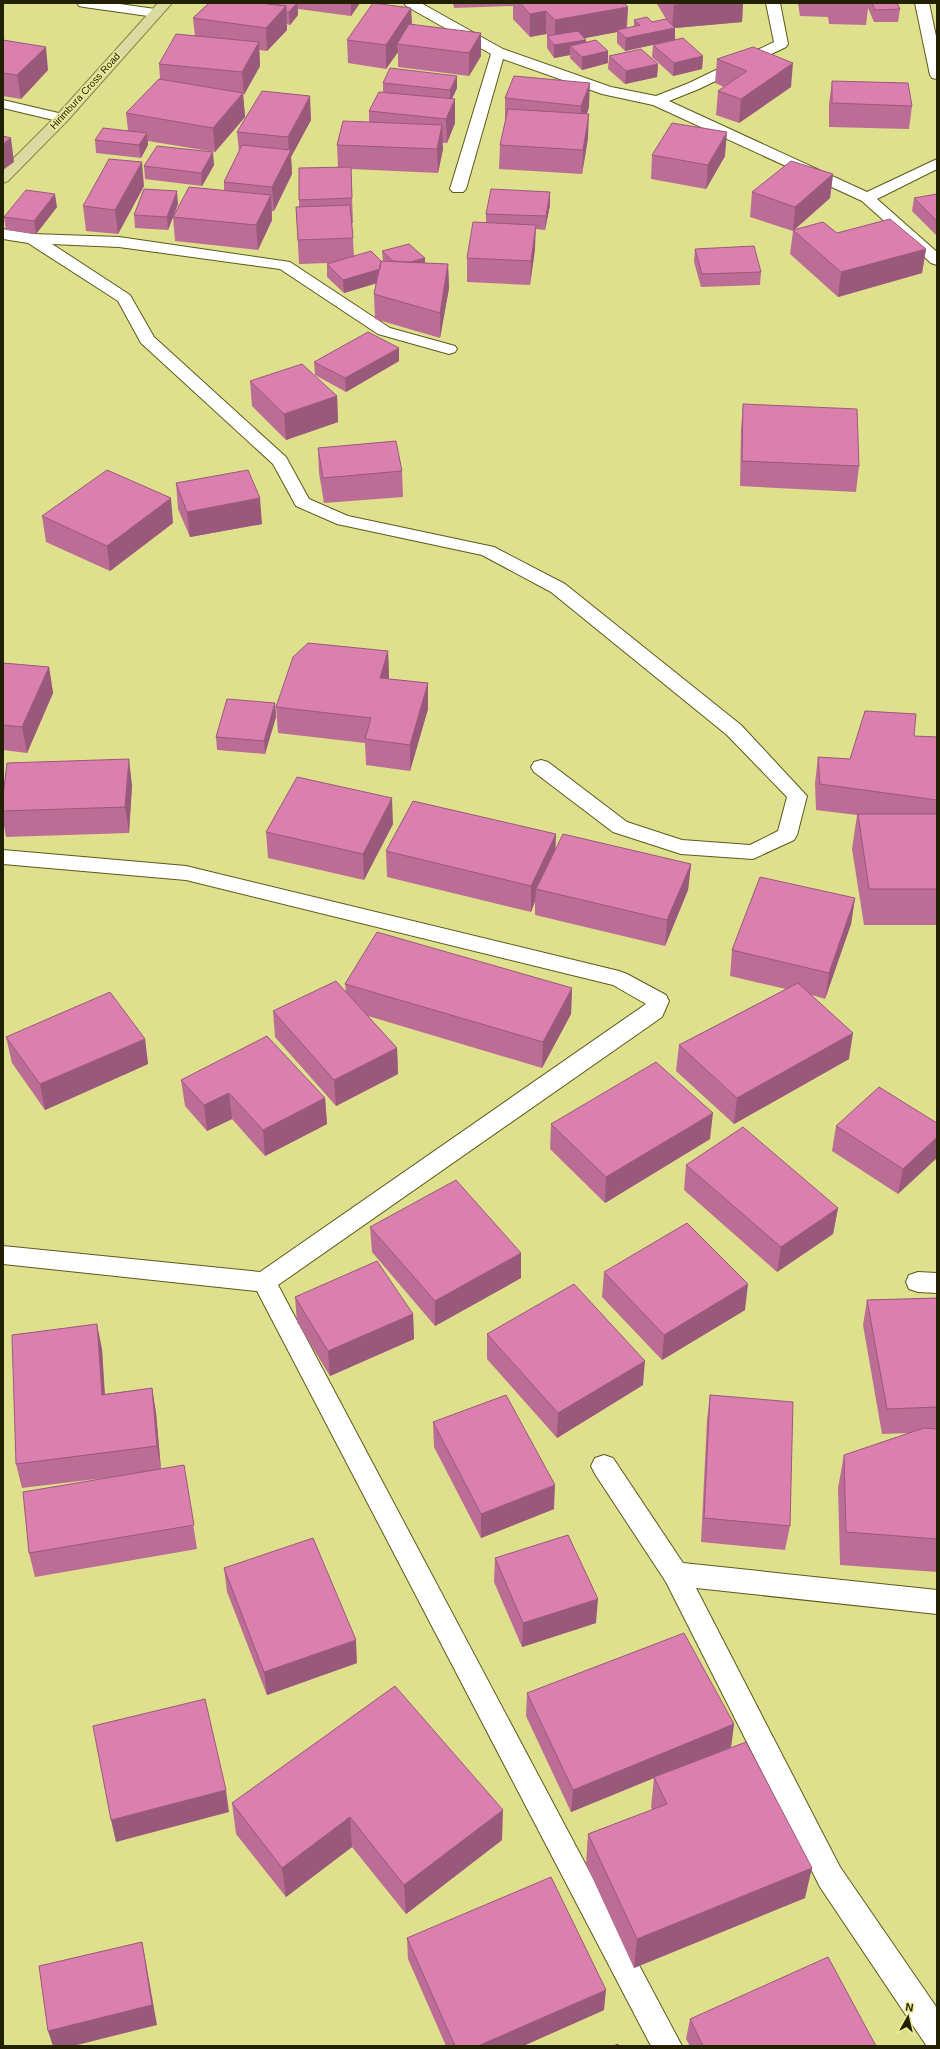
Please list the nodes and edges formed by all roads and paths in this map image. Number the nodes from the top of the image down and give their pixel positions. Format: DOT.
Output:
graph roads {
  1 [pos="84,3"];
  2 [pos="411,3"];
  3 [pos="773,3"];
  4 [pos="922,3"];
  5 [pos="160,8"];
  6 [pos="498,52"];
  7 [pos="937,75"];
  8 [pos="658,101"];
  9 [pos="3,104"];
  10 [pos="62,118"];
  11 [pos="937,163"];
  12 [pos="3,178"];
  13 [pos="458,189"];
  14 [pos="867,198"];
  15 [pos="3,234"];
  16 [pos="33,239"];
  17 [pos="937,260"];
  18 [pos="449,349"];
  19 [pos="541,767"];
  20 [pos="3,857"];
  21 [pos="3,1255"];
  22 [pos="264,1282"];
  23 [pos="604,1466"];
  24 [pos="676,1574"];
  25 [pos="937,1602"];
  26 [pos="937,2034"];
  27 [pos="667,2046"];
  1 -- 5 [label="street"];
  2 -- 6 [label="street"];
  3 -- 8 [label="street"];
  4 -- 7 [label="street"];
  5 -- 10 [label="main road, Hirimbura Cross Road"];
  6 -- 8 [label="street"];
  6 -- 13 [label="street"];
  8 -- 14 [label="street"];
  9 -- 10 [label="street"];
  10 -- 12 [label="main road, Hirimbura Cross Road"];
  11 -- 14 [label="street"];
  14 -- 17 [label="street"];
  15 -- 16 [label="street"];
  16 -- 18 [label="street"];
  16 -- 19 [label="street"];
  20 -- 22 [label="street"];
  21 -- 22 [label="street"];
  22 -- 27 [label="street"];
  23 -- 24 [label="street"];
  24 -- 25 [label="street"];
  24 -- 26 [label="street"];
}
